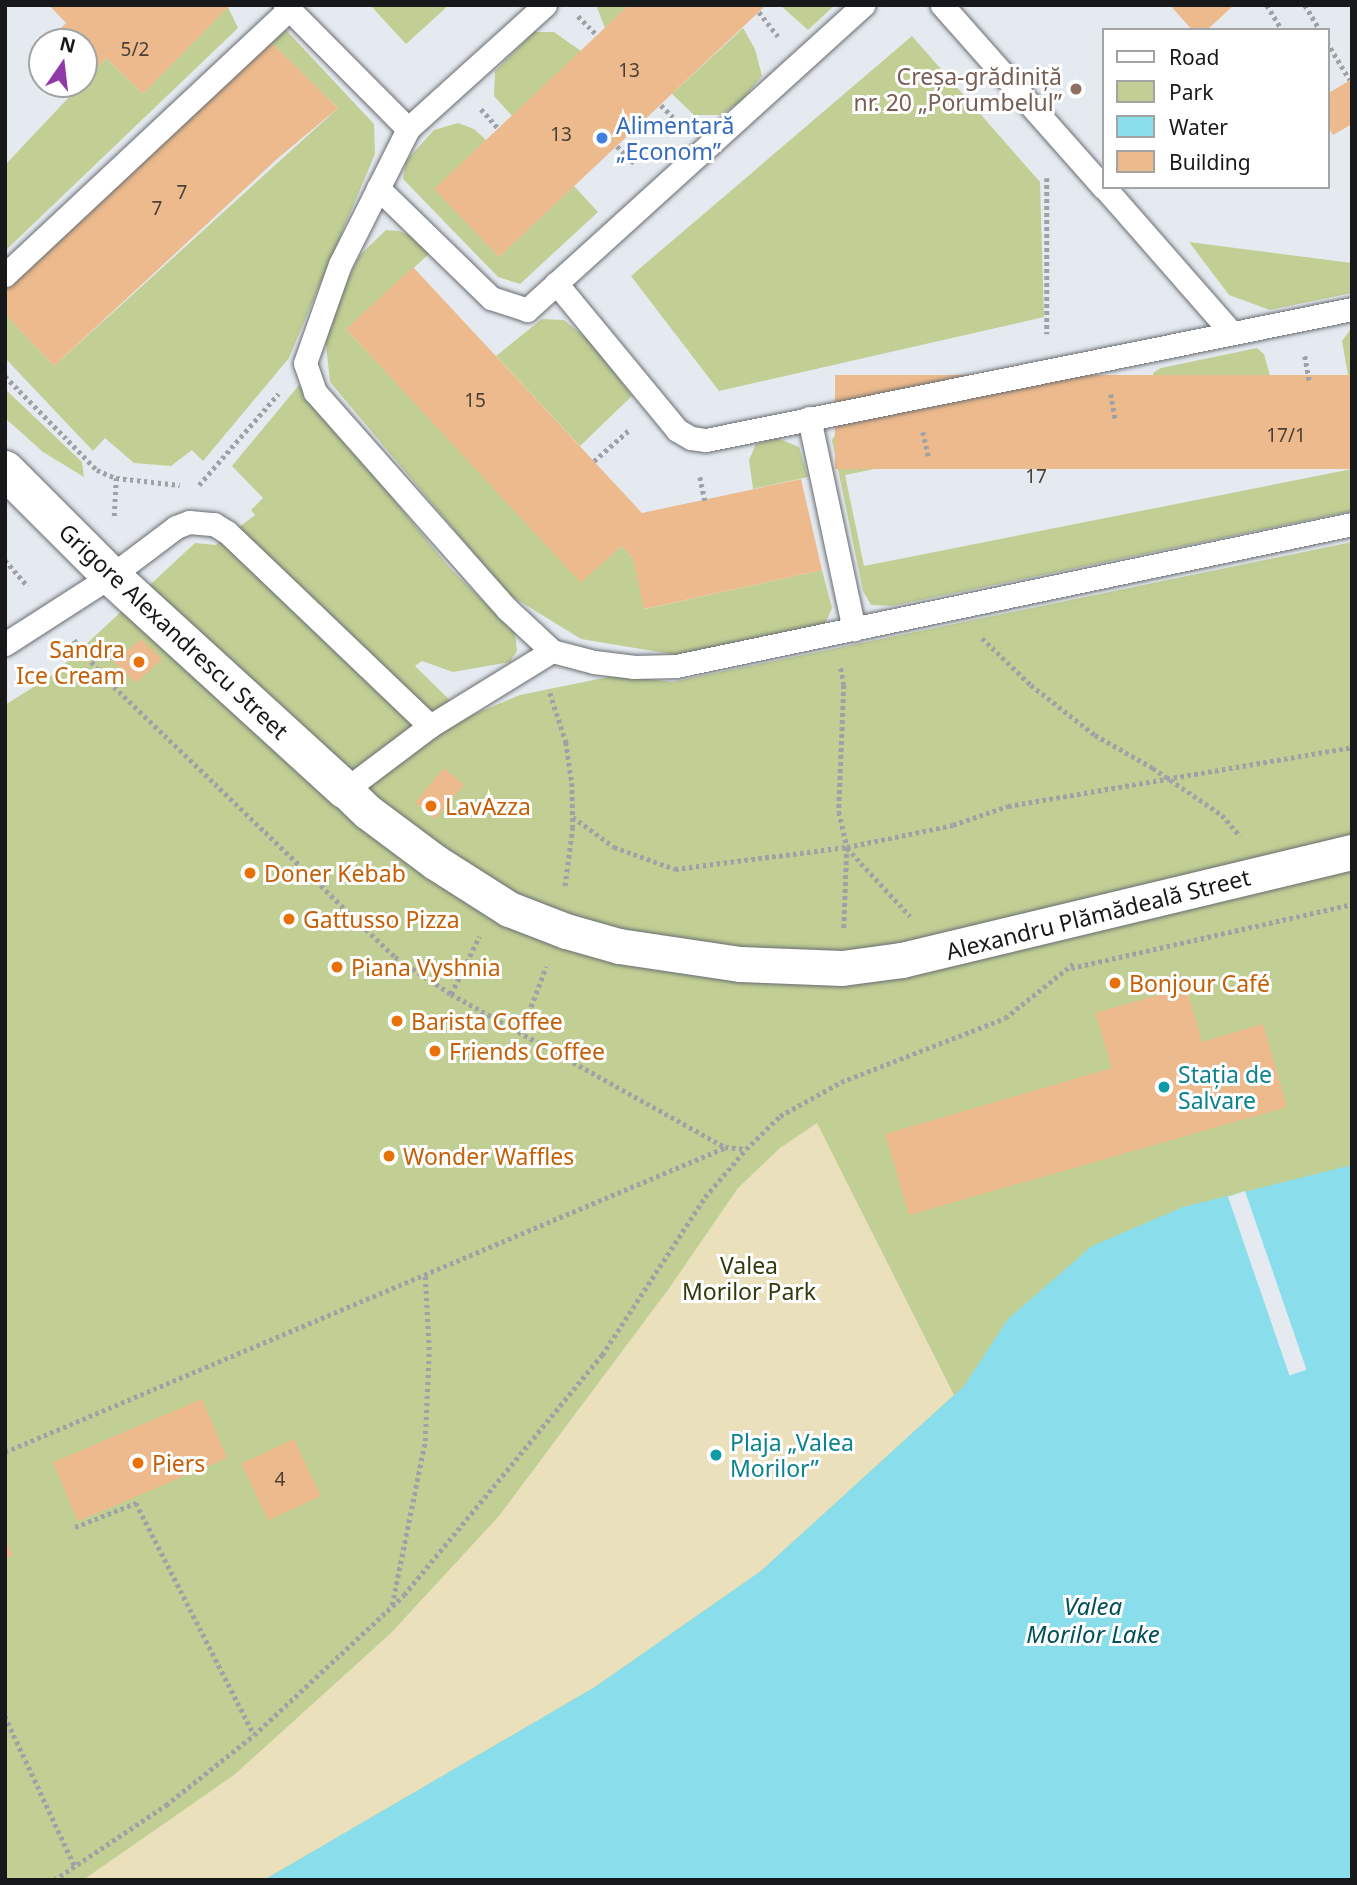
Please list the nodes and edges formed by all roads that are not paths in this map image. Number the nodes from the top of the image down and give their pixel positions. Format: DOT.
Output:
graph roads {
  1 [pos="545,5"];
  2 [pos="863,5"];
  3 [pos="942,5"];
  4 [pos="287,7"];
  5 [pos="408,129"];
  6 [pos="1102,186"];
  7 [pos="378,188"];
  8 [pos="1105,189"];
  9 [pos="5,275"];
  10 [pos="556,283"];
  11 [pos="1352,309"];
  12 [pos="1231,332"];
  13 [pos="809,418"];
  14 [pos="5,470"];
  15 [pos="1352,524"];
  16 [pos="111,576"];
  17 [pos="845,631"];
  18 [pos="5,644"];
  19 [pos="545,655"];
  20 [pos="430,726"];
  21 [pos="345,790"];
  22 [pos="1352,852"];
  1 -- 5 [label="lane"];
  2 -- 10 [label="lane"];
  3 -- 6 [label="lane"];
  4 -- 5 [label="lane"];
  4 -- 9 [label="lane"];
  5 -- 7 [label="lane"];
  7 -- 10 [label="lane"];
  7 -- 19 [label="lane"];
  8 -- 12 [label="lane"];
  10 -- 13 [label="lane"];
  11 -- 12 [label="lane"];
  12 -- 13 [label="lane"];
  13 -- 17 [label="lane"];
  14 -- 16 [label="street, Grigore Alexandrescu Street"];
  15 -- 17 [label="lane"];
  16 -- 18 [label="lane"];
  16 -- 20 [label="lane"];
  16 -- 21 [label="street, Grigore Alexandrescu Street"];
  17 -- 19 [label="lane"];
  19 -- 20 [label="lane"];
  20 -- 21 [label="lane"];
  21 -- 22 [label="street, Alexandru Plămădeală Street"];
}
